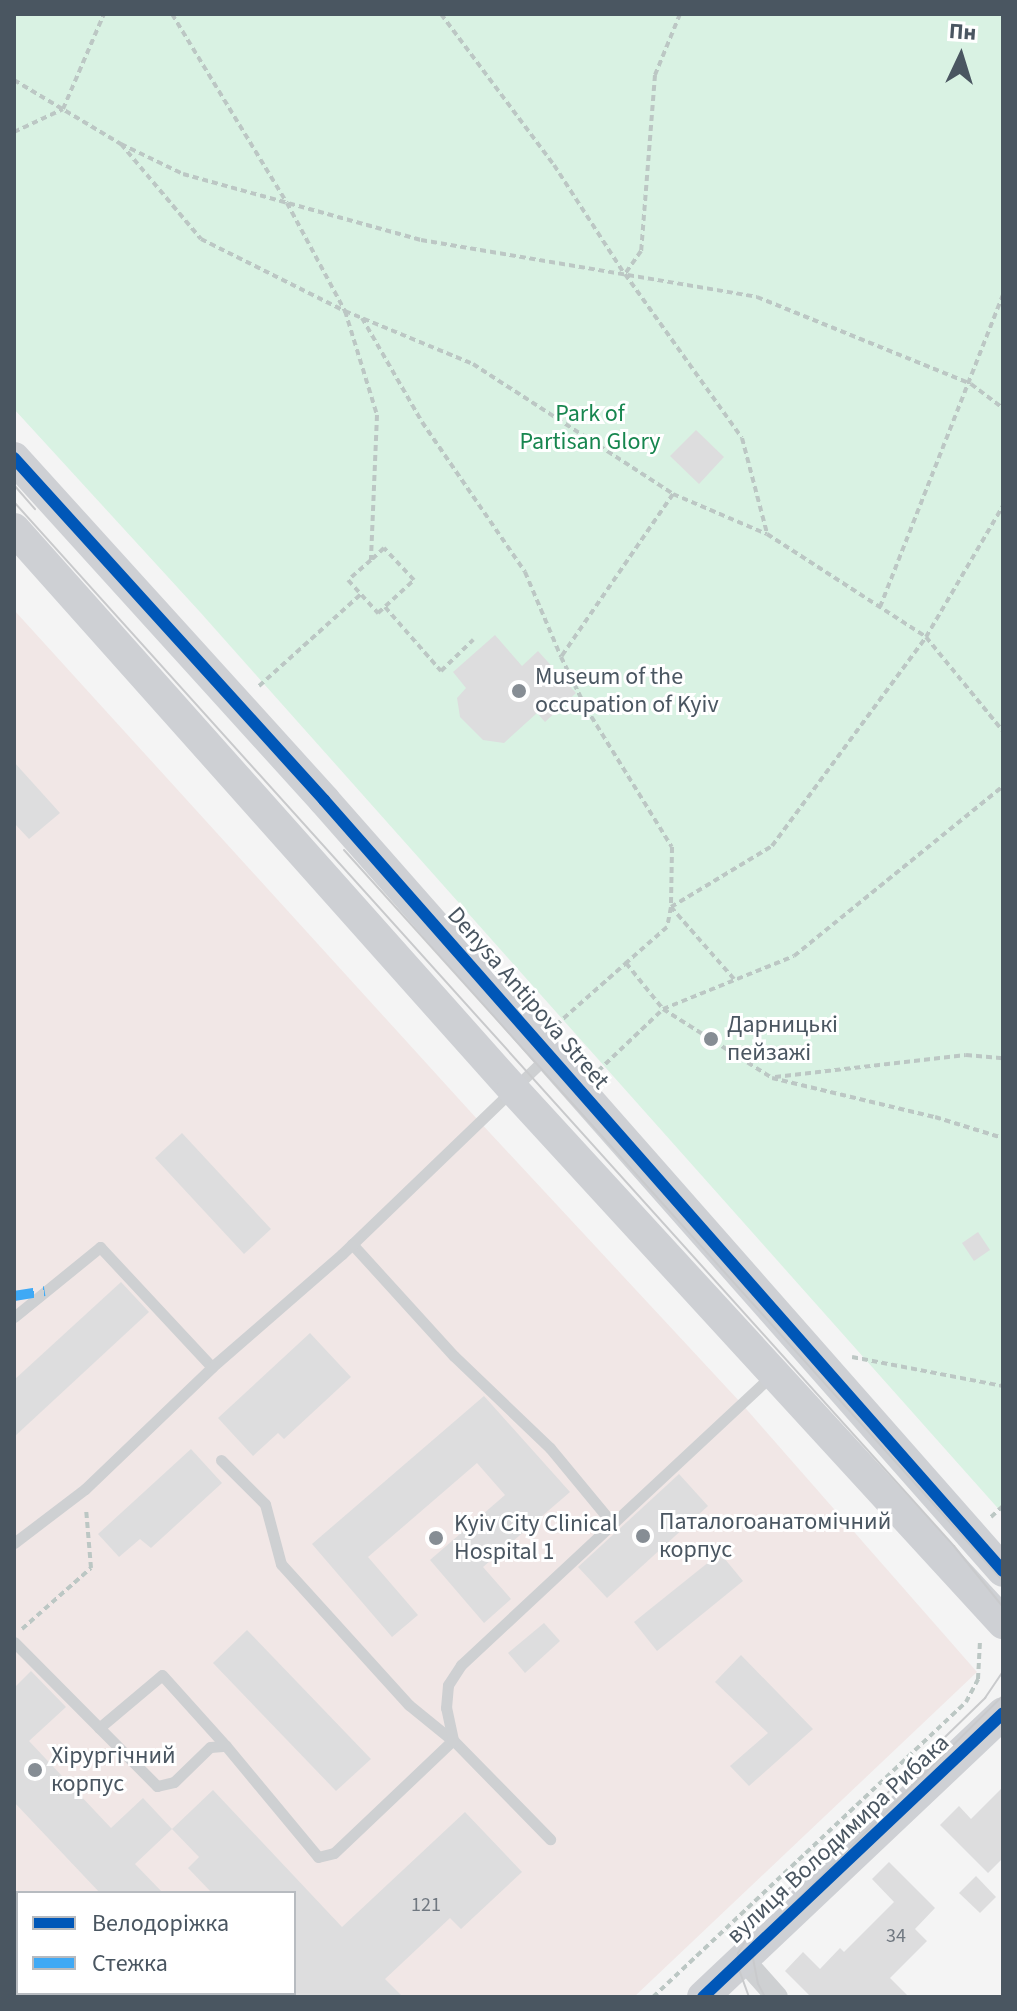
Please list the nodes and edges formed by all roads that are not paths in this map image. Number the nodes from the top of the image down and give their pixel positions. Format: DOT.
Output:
graph roads {
  1 [pos="14,458"];
  2 [pos="14,529"];
  3 [pos="552,1041"];
  4 [pos="513,1089"];
  5 [pos="352,1244"];
  6 [pos="14,1317"];
  7 [pos="212,1367"];
  8 [pos="774,1373"];
  9 [pos="221,1460"];
  10 [pos="612,1523"];
  11 [pos="14,1543"];
  12 [pos="1003,1571"];
  13 [pos="1003,1623"];
  14 [pos="14,1639"];
  15 [pos="1003,1713"];
  16 [pos="99,1728"];
  17 [pos="453,1740"];
  18 [pos="226,1746"];
  19 [pos="550,1839"];
  20 [pos="743,1959"];
  21 [pos="717,1992"];
  22 [pos="777,1997"];
  1 -- 3 [label="street, Denysa Antipova Street"];
  2 -- 4 [label="street"];
  3 -- 4 [label="lane"];
  3 -- 12 [label="street, Denysa Antipova Street"];
  4 -- 5 [label="lane"];
  4 -- 8 [label="street"];
  5 -- 7 [label="lane"];
  5 -- 10 [label="lane"];
  6 -- 7 [label="lane"];
  7 -- 11 [label="lane"];
  8 -- 10 [label="lane"];
  8 -- 13 [label="street"];
  9 -- 17 [label="lane"];
  10 -- 17 [label="lane"];
  14 -- 16 [label="lane"];
  15 -- 20 [label="street, вулиця Володимира Рибака"];
  16 -- 18 [label="lane"];
  16 -- 18 [label="lane"];
  17 -- 18 [label="lane"];
  17 -- 19 [label="lane"];
  20 -- 21 [label="street, вулиця Володимира Рибака"];
  20 -- 22 [label="street"];
}
